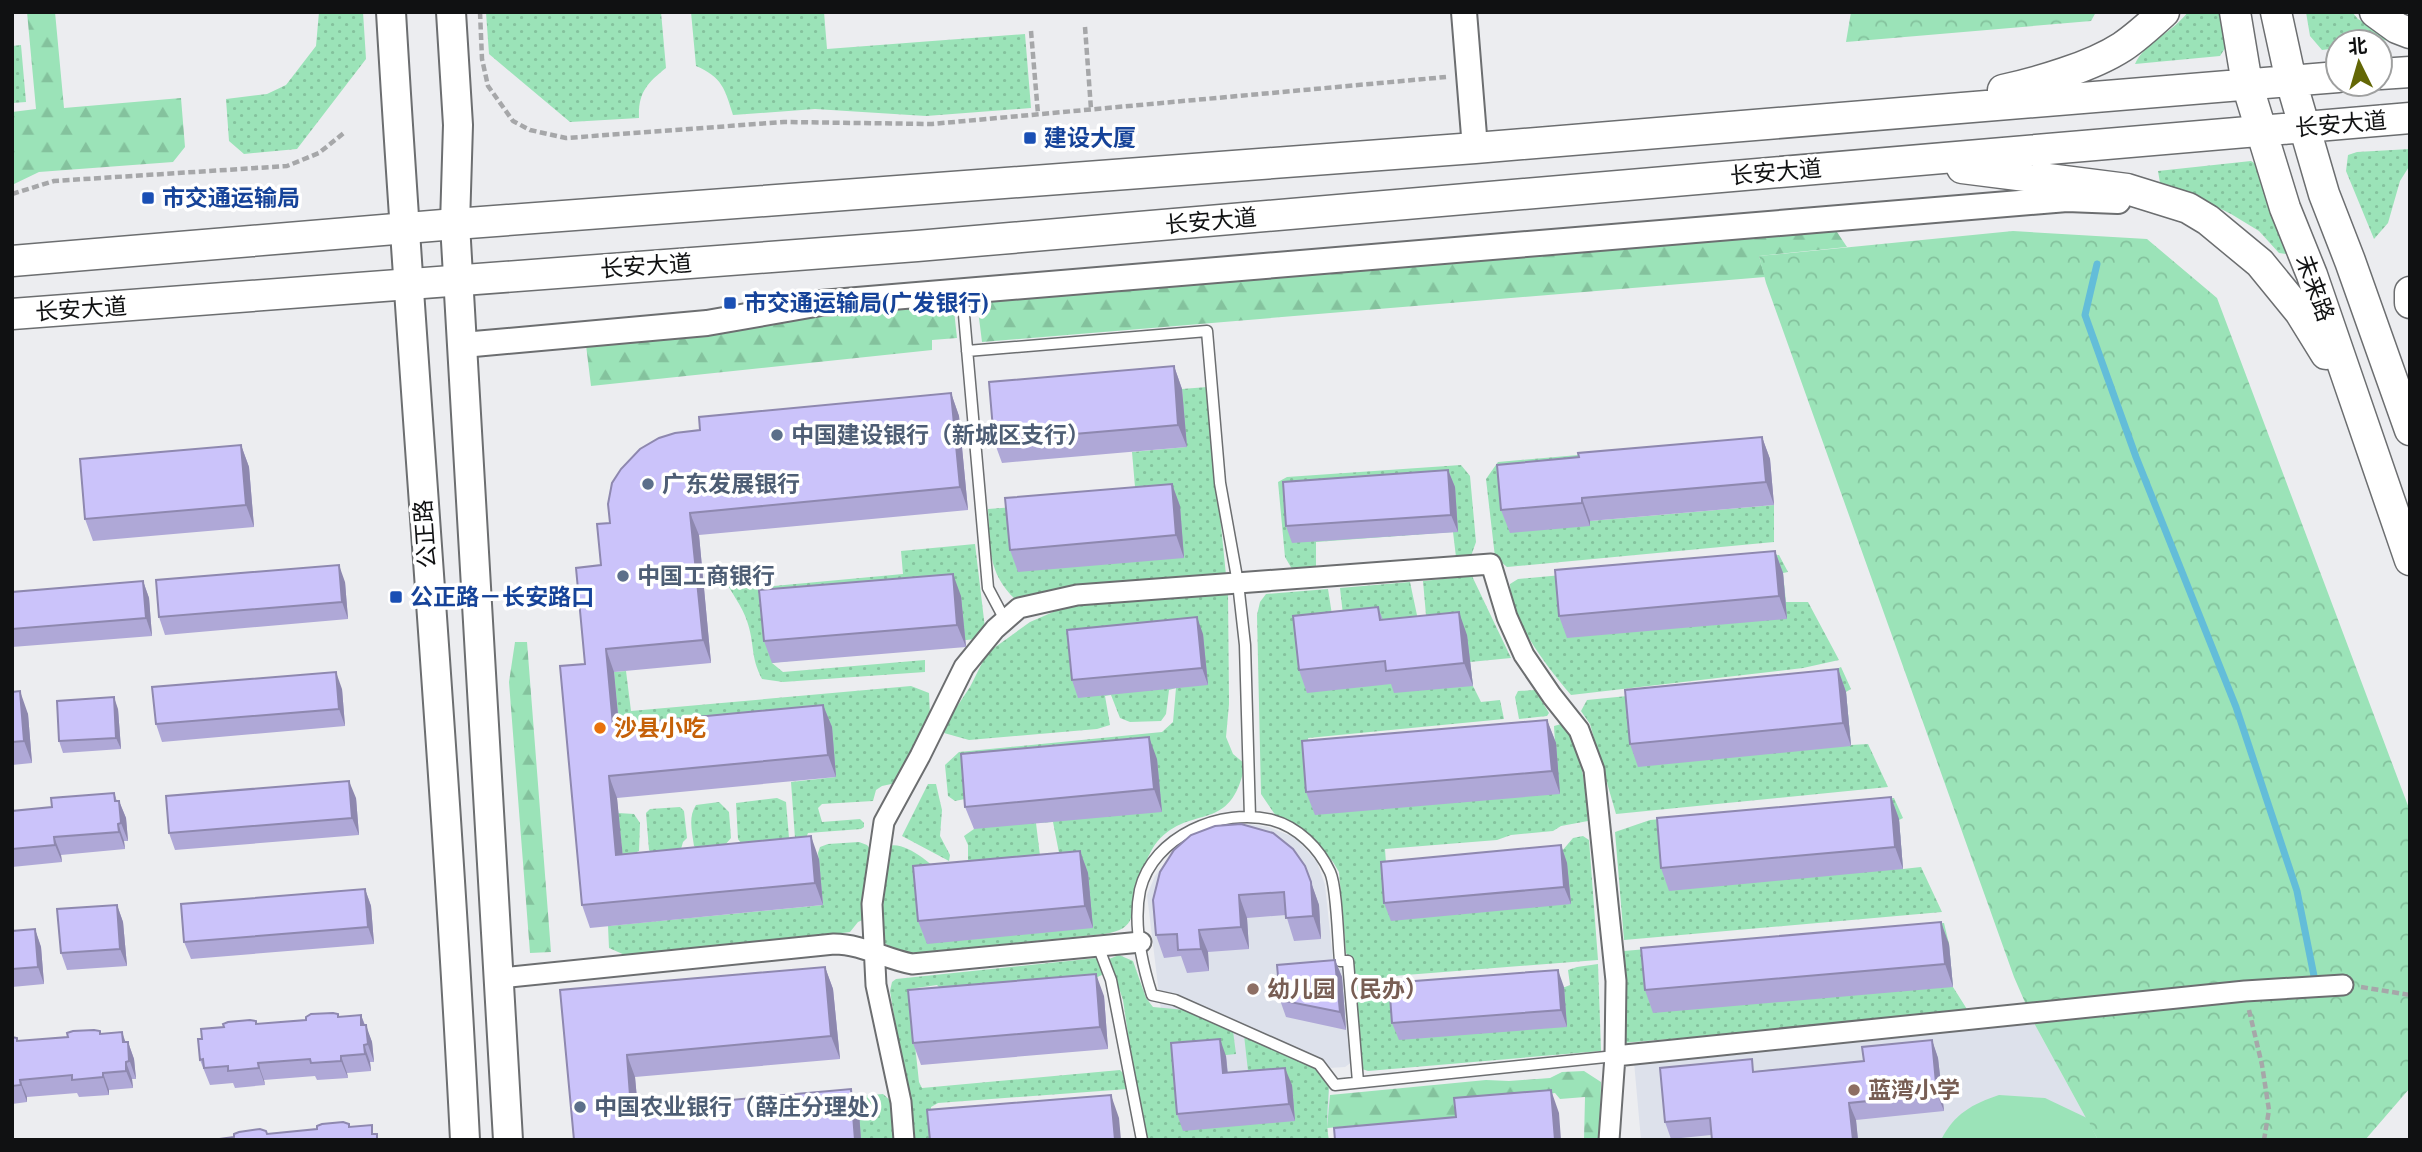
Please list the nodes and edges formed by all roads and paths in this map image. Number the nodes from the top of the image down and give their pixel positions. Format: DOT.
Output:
graph roads {
  1 [pos="391,12"];
  2 [pos="451,12"];
  3 [pos="480,12"];
  4 [pos="1464,12"];
  5 [pos="2164,12"];
  6 [pos="2235,12"];
  7 [pos="2276,12"];
  8 [pos="2375,12"];
  9 [pos="1085,27"];
  10 [pos="1031,31"];
  11 [pos="2410,33"];
  12 [pos="1451,76"];
  13 [pos="2324,78"];
  14 [pos="2291,80"];
  15 [pos="2248,84"];
  16 [pos="1091,109"];
  17 [pos="1901,113"];
  18 [pos="1038,114"];
  19 [pos="2410,118"];
  20 [pos="2304,127"];
  21 [pos="2262,131"];
  22 [pos="345,132"];
  23 [pos="1475,148"];
  24 [pos="1910,160"];
  25 [pos="12,194"];
  26 [pos="2208,220"];
  27 [pos="455,224"];
  28 [pos="404,228"];
  29 [pos="12,261"];
  30 [pos="459,279"];
  31 [pos="408,283"];
  32 [pos="961,292"];
  33 [pos="2410,292"];
  34 [pos="2410,303"];
  35 [pos="12,314"];
  36 [pos="463,345"];
  37 [pos="967,351"];
  38 [pos="2354,400"];
  39 [pos="2410,430"];
  40 [pos="2410,559"];
  41 [pos="1238,583"];
  42 [pos="1005,620"];
  43 [pos="1250,817"];
  44 [pos="1141,942"];
  45 [pos="1098,946"];
  46 [pos="874,953"];
  47 [pos="500,978"];
  48 [pos="2343,985"];
  49 [pos="2245,992"];
  50 [pos="2410,995"];
  51 [pos="1615,1056"];
  52 [pos="1358,1082"];
  53 [pos="465,1140"];
  54 [pos="508,1140"];
  55 [pos="904,1140"];
  56 [pos="1142,1140"];
  57 [pos="1609,1140"];
  58 [pos="2264,1140"];
  1 -- 28 [label="main road, 公正路"];
  2 -- 27 [label="main road"];
  3 -- 18 [label="path"];
  4 -- 23 [label="street"];
  5 -- 17 [label="main road"];
  6 -- 15 [label="main road, 未来路"];
  7 -- 14 [label="main road, 未来路"];
  8 -- 11 [label="main road"];
  9 -- 16 [label="path"];
  10 -- 18 [label="path"];
  12 -- 16 [label="path"];
  13 -- 14 [label="main road, 长安大道"];
  14 -- 15 [label="main road, 长安大道"];
  14 -- 20 [label="main road, 未来路"];
  15 -- 17 [label="main road, 长安大道"];
  15 -- 21 [label="main road, 未来路"];
  16 -- 18 [label="path"];
  17 -- 23 [label="main road, 长安大道"];
  19 -- 20 [label="main road, 长安大道"];
  20 -- 21 [label="main road, 长安大道"];
  20 -- 39 [label="main road, 未来路"];
  21 -- 24 [label="main road, 长安大道"];
  21 -- 38 [label="main road, 未来路"];
  22 -- 25 [label="path"];
  23 -- 27 [label="main road, 长安大道"];
  24 -- 26 [label="main road"];
  24 -- 30 [label="main road, 长安大道"];
  26 -- 32 [label="street"];
  26 -- 38 [label="main road"];
  27 -- 28 [label="main road, 长安大道"];
  27 -- 30 [label="main road"];
  28 -- 29 [label="main road, 长安大道"];
  28 -- 31 [label="main road, 公正路"];
  30 -- 31 [label="main road, 长安大道"];
  30 -- 36 [label="main road"];
  31 -- 35 [label="main road, 长安大道"];
  31 -- 53 [label="main road, 公正路"];
  32 -- 36 [label="street"];
  32 -- 37 [label="lane"];
  33 -- 34 [label="main road"];
  36 -- 47 [label="main road"];
  37 -- 41 [label="lane"];
  37 -- 42 [label="lane"];
  38 -- 40 [label="main road, 未来路"];
  41 -- 42 [label="street"];
  41 -- 43 [label="lane"];
  41 -- 51 [label="street"];
  42 -- 46 [label="street"];
  43 -- 44 [label="lane"];
  43 -- 52 [label="lane"];
  44 -- 45 [label="street"];
  44 -- 52 [label="lane"];
  45 -- 46 [label="street"];
  45 -- 56 [label="lane"];
  46 -- 47 [label="street"];
  46 -- 55 [label="street"];
  47 -- 54 [label="main road"];
  48 -- 49 [label="street"];
  48 -- 50 [label="path"];
  49 -- 51 [label="street"];
  49 -- 58 [label="path"];
  51 -- 52 [label="lane"];
  51 -- 57 [label="street"];
}
